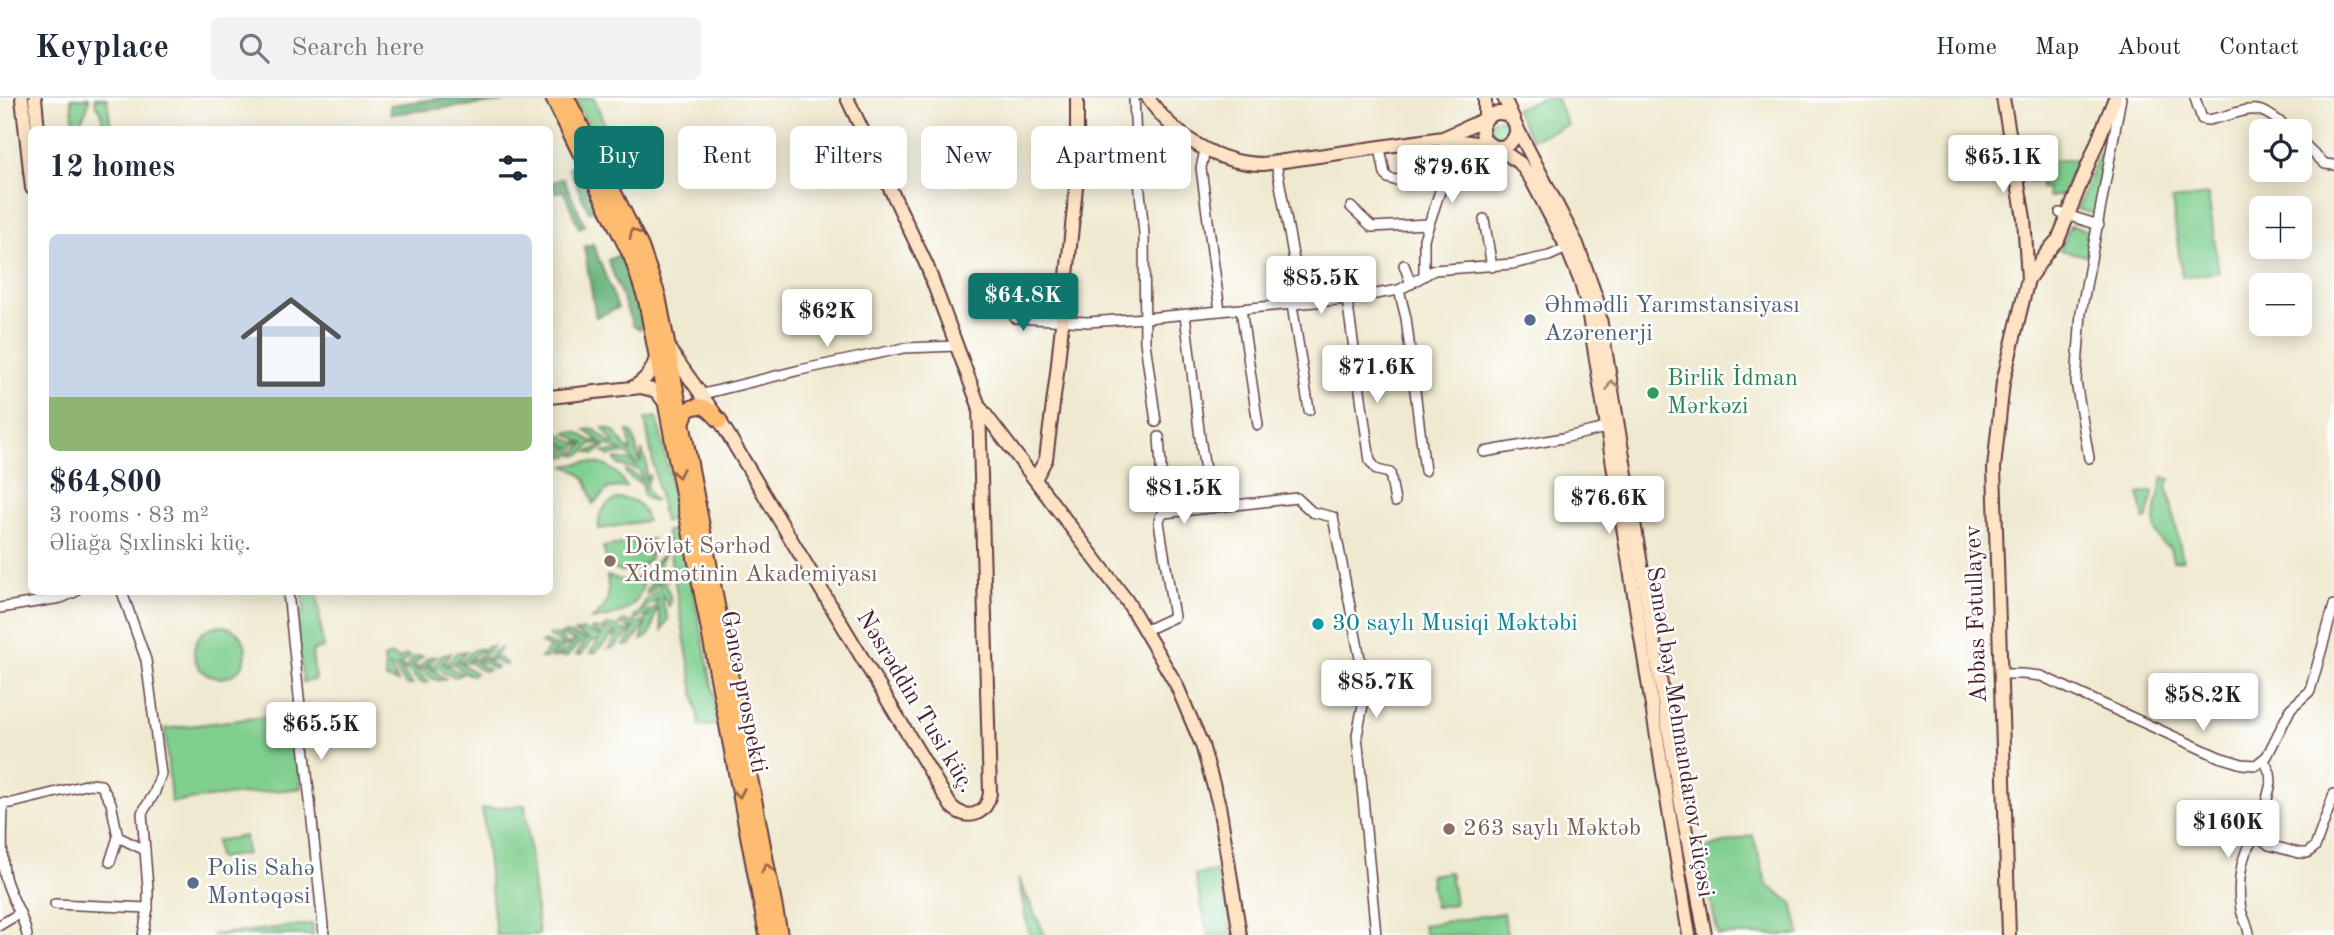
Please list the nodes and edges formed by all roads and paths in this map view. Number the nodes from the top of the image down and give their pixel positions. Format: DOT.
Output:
graph roads {
  1 [pos="22,98"];
  2 [pos="35,98"];
  3 [pos="553,98"];
  4 [pos="567,98"];
  5 [pos="847,98"];
  6 [pos="1077,98"];
  7 [pos="1134,98"];
  8 [pos="1148,98"];
  9 [pos="1485,98"];
  10 [pos="1504,98"];
  11 [pos="2003,98"];
  12 [pos="2108,98"];
  13 [pos="2115,98"];
  14 [pos="2121,98"];
  15 [pos="2195,98"];
  16 [pos="2278,119"];
  17 [pos="1485,120"];
  18 [pos="1515,123"];
  19 [pos="38,126"];
  20 [pos="1443,138"];
  21 [pos="1493,146"];
  22 [pos="1380,148"];
  23 [pos="1205,150"];
  24 [pos="28,152"];
  25 [pos="2312,152"];
  26 [pos="1276,163"];
  27 [pos="2334,165"];
  28 [pos="1446,173"];
  29 [pos="1351,207"];
  30 [pos="2064,215"];
  31 [pos="1484,219"];
  32 [pos="1428,224"];
  33 [pos="2099,225"];
  34 [pos="2051,241"];
  35 [pos="2026,245"];
  36 [pos="1567,248"];
  37 [pos="1404,265"];
  38 [pos="1492,267"];
  39 [pos="1424,274"];
  40 [pos="2028,279"];
  41 [pos="1411,284"];
  42 [pos="1399,290"];
  43 [pos="652,298"];
  44 [pos="1346,299"];
  45 [pos="1297,304"];
  46 [pos="1011,309"];
  47 [pos="1241,309"];
  48 [pos="1220,311"];
  49 [pos="1185,315"];
  50 [pos="1146,318"];
  51 [pos="1063,320"];
  52 [pos="958,346"];
  53 [pos="663,352"];
  54 [pos="631,388"];
  55 [pos="703,394"];
  56 [pos="553,397"];
  57 [pos="665,403"];
  58 [pos="979,406"];
  59 [pos="1309,410"];
  60 [pos="720,421"];
  61 [pos="1156,422"];
  62 [pos="682,425"];
  63 [pos="1258,425"];
  64 [pos="1613,426"];
  65 [pos="1159,437"];
  66 [pos="1003,441"];
  67 [pos="980,451"];
  68 [pos="1484,452"];
  69 [pos="2090,458"];
  70 [pos="1425,471"];
  71 [pos="1035,479"];
  72 [pos="1395,502"];
  73 [pos="1211,508"];
  74 [pos="1164,513"];
  75 [pos="68,595"];
  76 [pos="123,595"];
  77 [pos="288,595"];
  78 [pos="2334,605"];
  79 [pos="0,608"];
  80 [pos="1146,630"];
  81 [pos="2000,674"];
  82 [pos="2263,760"];
  83 [pos="2334,794"];
  84 [pos="1,803"];
  85 [pos="2258,836"];
  86 [pos="118,837"];
  87 [pos="145,850"];
  88 [pos="110,862"];
  89 [pos="1,869"];
  90 [pos="55,904"];
  91 [pos="148,908"];
  92 [pos="20,913"];
  93 [pos="0,925"];
  94 [pos="27,935"];
  95 [pos="143,935"];
  96 [pos="324,935"];
  97 [pos="768,935"];
  98 [pos="780,935"];
  99 [pos="1240,935"];
  100 [pos="1376,935"];
  101 [pos="1689,935"];
  102 [pos="1705,935"];
  103 [pos="2009,935"];
  104 [pos="2249,935"];
  1 -- 24 [label="main road"];
  2 -- 19 [label="main road"];
  3 -- 43 [label="main road"];
  43 -- 4 [label="main road, one-way"];
  5 -- 52 [label="main road"];
  6 -- 51 [label="main road"];
  7 -- 50 [label="street"];
  8 -- 23 [label="main road"];
  9 -- 17 [label="main road"];
  10 -- 18 [label="main road, Səməd bəy Mehmandarov küçəsi"];
  11 -- 35 [label="main road"];
  12 -- 30 [label="main road"];
  13 -- 30 [label="main road"];
  14 -- 33 [label="street"];
  15 -- 16 [label="street"];
  17 -- 18 [label="main road"];
  17 -- 20 [label="main road"];
  17 -- 21 [label="main road"];
  18 -- 21 [label="main road"];
  64 -- 18 [label="main road, Səməd bəy Mehmandarov küçəsi, one-way"];
  20 -- 21 [label="main road"];
  20 -- 22 [label="main road"];
  20 -- 28 [label="street"];
  21 -- 36 [label="main road, Səməd bəy Mehmandarov küçəsi"];
  22 -- 26 [label="main road"];
  22 -- 28 [label="street"];
  23 -- 26 [label="main road"];
  23 -- 48 [label="street"];
  25 -- 27 [label="street"];
  26 -- 45 [label="street"];
  28 -- 32 [label="street"];
  29 -- 32 [label="street"];
  30 -- 33 [label="street"];
  30 -- 34 [label="main road"];
  31 -- 38 [label="street"];
  32 -- 39 [label="street"];
  33 -- 69 [label="street"];
  34 -- 35 [label="main road"];
  34 -- 40 [label="main road"];
  35 -- 40 [label="main road"];
  36 -- 38 [label="street"];
  36 -- 64 [label="main road, Səməd bəy Mehmandarov küçəsi"];
  37 -- 41 [label="street"];
  38 -- 39 [label="street"];
  39 -- 41 [label="street"];
  40 -- 81 [label="main road, Abbas Fətullayev"];
  41 -- 42 [label="street"];
  42 -- 44 [label="street"];
  42 -- 70 [label="street"];
  43 -- 53 [label="main road"];
  43 -- 53 [label="main road, Gəncə prospekti"];
  44 -- 45 [label="street"];
  44 -- 72 [label="street"];
  45 -- 47 [label="street"];
  45 -- 59 [label="street"];
  46 -- 51 [label="street"];
  47 -- 48 [label="street"];
  47 -- 63 [label="street"];
  48 -- 49 [label="street"];
  49 -- 50 [label="street"];
  49 -- 73 [label="street"];
  50 -- 51 [label="street"];
  50 -- 61 [label="street"];
  51 -- 71 [label="main road"];
  52 -- 55 [label="street"];
  52 -- 58 [label="main road"];
  53 -- 54 [label="main road"];
  53 -- 55 [label="main road"];
  53 -- 57 [label="main road, Gəncə prospekti"];
  53 -- 62 [label="main road, Gəncə prospekti"];
  54 -- 56 [label="main road"];
  54 -- 57 [label="main road"];
  55 -- 60 [label="main road"];
  57 -- 97 [label="main road, Gəncə prospekti, one-way"];
  58 -- 66 [label="main road"];
  58 -- 67 [label="main road, Nəsrəddin Tusi küç."];
  60 -- 62 [label="main road"];
  60 -- 67 [label="main road, Nəsrəddin Tusi küç."];
  98 -- 62 [label="main road, Gəncə prospekti, one-way"];
  64 -- 68 [label="street"];
  64 -- 101 [label="main road, Səməd bəy Mehmandarov küçəsi"];
  64 -- 102 [label="main road, Səməd bəy Mehmandarov küçəsi"];
  65 -- 74 [label="street"];
  66 -- 67 [label="main road"];
  66 -- 71 [label="main road"];
  71 -- 80 [label="main road"];
  73 -- 74 [label="street"];
  73 -- 100 [label="street"];
  74 -- 80 [label="street"];
  75 -- 79 [label="street"];
  76 -- 87 [label="street"];
  77 -- 96 [label="street"];
  78 -- 82 [label="street"];
  80 -- 99 [label="main road"];
  81 -- 82 [label="street"];
  81 -- 103 [label="main road, Abbas Fətullayev"];
  82 -- 85 [label="street"];
  83 -- 85 [label="street"];
  84 -- 86 [label="street"];
  84 -- 89 [label="street"];
  85 -- 104 [label="street"];
  86 -- 87 [label="street"];
  86 -- 88 [label="street"];
  87 -- 91 [label="street"];
  89 -- 92 [label="street"];
  90 -- 91 [label="street"];
  91 -- 95 [label="street"];
  92 -- 93 [label="street"];
  92 -- 94 [label="street"];
}
